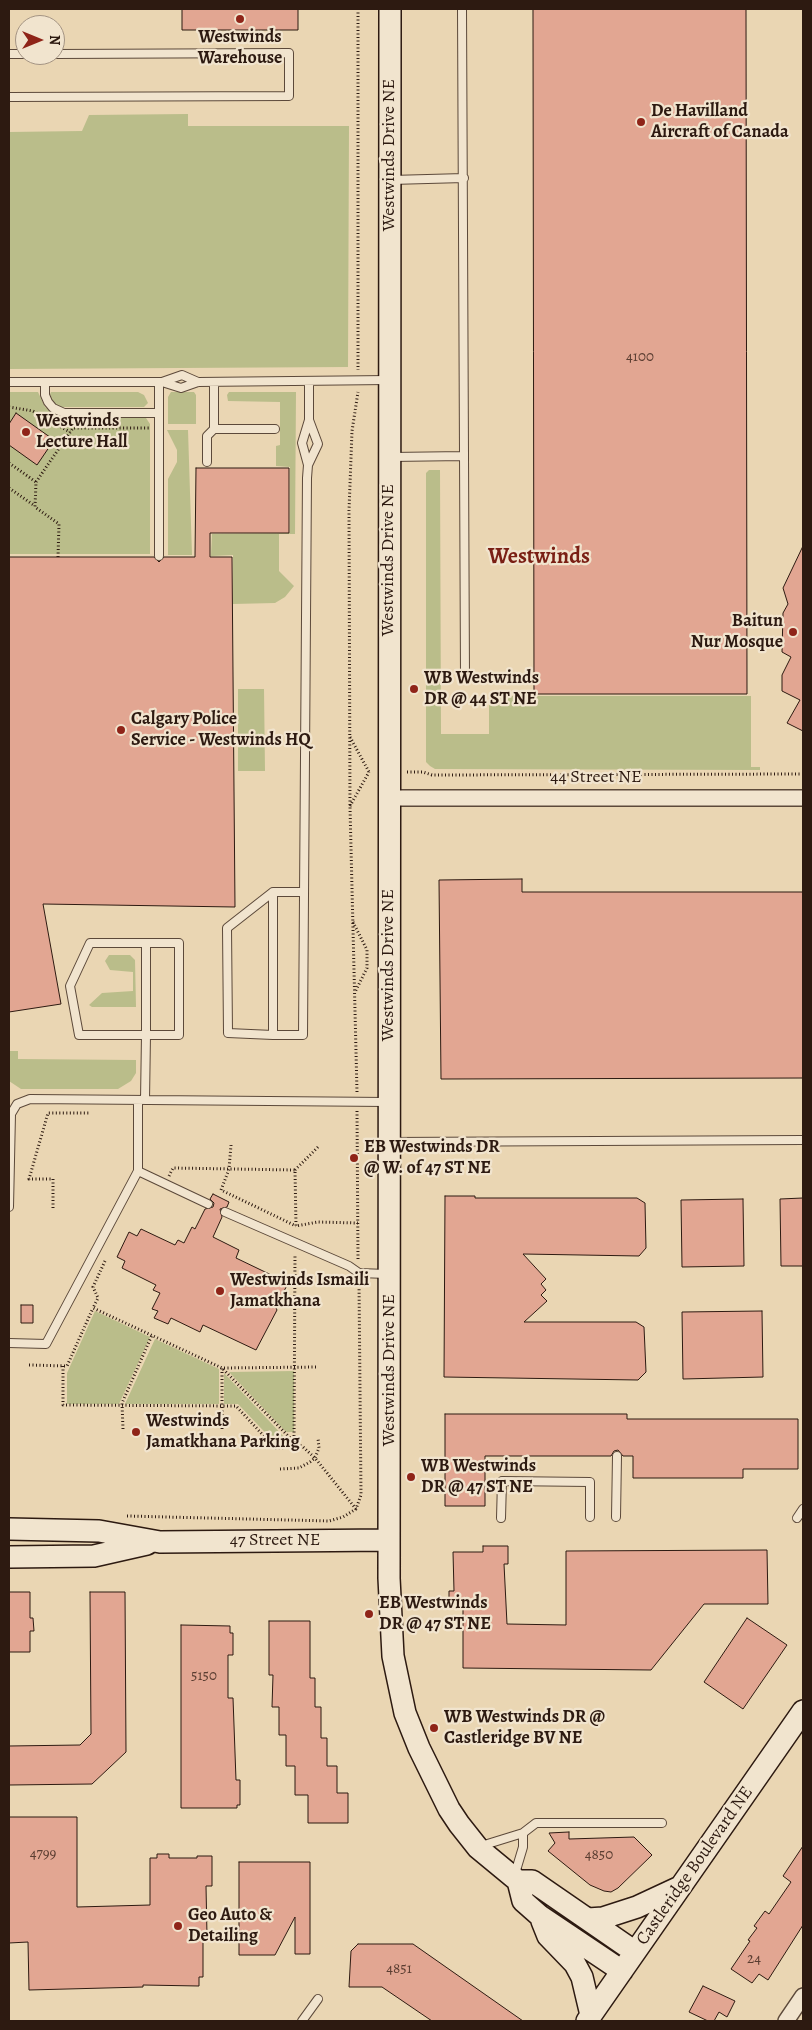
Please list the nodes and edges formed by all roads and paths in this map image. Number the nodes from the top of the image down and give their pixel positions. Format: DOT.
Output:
graph roads {
  1 [pos="358,9"];
  2 [pos="390,9"];
  3 [pos="462,9"];
  4 [pos="65,54"];
  5 [pos="9,97"];
  6 [pos="464,178"];
  7 [pos="390,180"];
  8 [pos="390,380"];
  9 [pos="309,381"];
  10 [pos="358,381"];
  11 [pos="9,382"];
  12 [pos="45,382"];
  13 [pos="161,382"];
  14 [pos="198,382"];
  15 [pos="214,382"];
  16 [pos="9,408"];
  17 [pos="159,413"];
  18 [pos="309,420"];
  19 [pos="159,428"];
  20 [pos="214,429"];
  21 [pos="275,429"];
  22 [pos="70,432"];
  23 [pos="464,456"];
  24 [pos="389,457"];
  25 [pos="207,462"];
  26 [pos="9,463"];
  27 [pos="308,465"];
  28 [pos="36,482"];
  29 [pos="9,488"];
  30 [pos="35,506"];
  31 [pos="159,556"];
  32 [pos="58,557"];
  33 [pos="465,677"];
  34 [pos="349,734"];
  35 [pos="379,772"];
  36 [pos="803,774"];
  37 [pos="389,798"];
  38 [pos="803,798"];
  39 [pos="350,808"];
  40 [pos="273,892"];
  41 [pos="304,892"];
  42 [pos="352,919"];
  43 [pos="146,943"];
  44 [pos="355,993"];
  45 [pos="146,1035"];
  46 [pos="273,1035"];
  47 [pos="141,1100"];
  48 [pos="356,1102"];
  49 [pos="389,1102"];
  50 [pos="98,1113"];
  51 [pos="803,1140"];
  52 [pos="390,1142"];
  53 [pos="230,1145"];
  54 [pos="319,1146"];
  55 [pos="230,1169"];
  56 [pos="295,1170"];
  57 [pos="138,1171"];
  58 [pos="166,1184"];
  59 [pos="208,1204"];
  60 [pos="9,1207"];
  61 [pos="53,1208"];
  62 [pos="225,1212"];
  63 [pos="358,1223"];
  64 [pos="296,1226"];
  65 [pos="109,1253"];
  66 [pos="290,1253"];
  67 [pos="359,1273"];
  68 [pos="390,1274"];
  69 [pos="93,1308"];
  70 [pos="152,1335"];
  71 [pos="9,1343"];
  72 [pos="29,1365"];
  73 [pos="63,1366"];
  74 [pos="296,1367"];
  75 [pos="318,1367"];
  76 [pos="222,1368"];
  77 [pos="122,1405"];
  78 [pos="222,1406"];
  79 [pos="123,1429"];
  80 [pos="222,1429"];
  81 [pos="318,1438"];
  82 [pos="294,1442"];
  83 [pos="294,1447"];
  84 [pos="303,1447"];
  85 [pos="617,1456"];
  86 [pos="315,1458"];
  87 [pos="280,1468"];
  88 [pos="356,1509"];
  89 [pos="803,1509"];
  90 [pos="125,1516"];
  91 [pos="590,1517"];
  92 [pos="616,1517"];
  93 [pos="501,1518"];
  94 [pos="797,1518"];
  95 [pos="9,1529"];
  96 [pos="389,1540"];
  97 [pos="160,1542"];
  98 [pos="9,1557"];
  99 [pos="803,1710"];
  100 [pos="662,1824"];
  101 [pos="523,1833"];
  102 [pos="478,1848"];
  103 [pos="516,1880"];
  104 [pos="682,1886"];
  105 [pos="540,1916"];
  106 [pos="588,1919"];
  107 [pos="635,1952"];
  108 [pos="622,1971"];
  109 [pos="803,1996"];
  110 [pos="318,1999"];
  111 [pos="589,2018"];
  112 [pos="302,2021"];
  113 [pos="786,2021"];
  1 -- 10 [label="path"];
  2 -- 7 [label="street, Westwinds Drive NE"];
  3 -- 6 [label="lane"];
  4 -- 5 [label="lane"];
  6 -- 7 [label="lane"];
  6 -- 23 [label="lane"];
  7 -- 8 [label="street, Westwinds Drive NE"];
  8 -- 10 [label="lane"];
  8 -- 24 [label="street, Westwinds Drive NE"];
  9 -- 10 [label="lane"];
  9 -- 15 [label="lane"];
  9 -- 18 [label="lane"];
  10 -- 34 [label="path"];
  11 -- 12 [label="lane"];
  12 -- 13 [label="lane"];
  12 -- 17 [label="lane"];
  13 -- 14 [label="lane"];
  13 -- 14 [label="lane"];
  13 -- 17 [label="lane"];
  14 -- 15 [label="lane"];
  15 -- 20 [label="lane"];
  16 -- 22 [label="path"];
  17 -- 19 [label="lane"];
  18 -- 27 [label="lane"];
  18 -- 27 [label="lane"];
  19 -- 22 [label="path"];
  19 -- 31 [label="lane"];
  20 -- 21 [label="lane"];
  20 -- 25 [label="lane"];
  22 -- 28 [label="path"];
  23 -- 24 [label="lane"];
  23 -- 33 [label="lane"];
  24 -- 35 [label="street, Westwinds Drive NE"];
  26 -- 28 [label="path"];
  27 -- 41 [label="lane"];
  28 -- 30 [label="path"];
  29 -- 30 [label="path"];
  30 -- 32 [label="path"];
  34 -- 35 [label="path"];
  34 -- 39 [label="path"];
  35 -- 36 [label="path"];
  35 -- 37 [label="street, Westwinds Drive NE"];
  35 -- 39 [label="path"];
  37 -- 38 [label="street, 44 Street NE"];
  37 -- 49 [label="street, Westwinds Drive NE"];
  39 -- 42 [label="path"];
  40 -- 41 [label="lane"];
  40 -- 46 [label="lane"];
  40 -- 46 [label="lane"];
  41 -- 46 [label="lane"];
  42 -- 44 [label="path"];
  42 -- 44 [label="path"];
  43 -- 45 [label="lane"];
  43 -- 45 [label="lane"];
  43 -- 45 [label="lane"];
  44 -- 48 [label="path"];
  45 -- 47 [label="lane"];
  47 -- 48 [label="lane"];
  47 -- 57 [label="lane"];
  47 -- 60 [label="lane"];
  48 -- 49 [label="lane"];
  48 -- 63 [label="path"];
  49 -- 52 [label="street, Westwinds Drive NE"];
  50 -- 61 [label="path"];
  51 -- 52 [label="lane"];
  52 -- 68 [label="street, Westwinds Drive NE"];
  53 -- 55 [label="path"];
  54 -- 56 [label="path"];
  55 -- 56 [label="path"];
  55 -- 58 [label="path"];
  55 -- 64 [label="path"];
  56 -- 64 [label="path"];
  57 -- 58 [label="lane"];
  57 -- 71 [label="lane"];
  58 -- 59 [label="lane"];
  62 -- 67 [label="lane"];
  63 -- 64 [label="path"];
  63 -- 67 [label="path"];
  65 -- 69 [label="path"];
  66 -- 74 [label="path"];
  67 -- 68 [label="lane"];
  67 -- 88 [label="path"];
  68 -- 96 [label="street, Westwinds Drive NE"];
  69 -- 70 [label="path"];
  69 -- 73 [label="path"];
  70 -- 76 [label="path"];
  70 -- 77 [label="path"];
  72 -- 73 [label="path"];
  73 -- 77 [label="path"];
  74 -- 75 [label="path"];
  74 -- 76 [label="path"];
  74 -- 82 [label="path"];
  76 -- 78 [label="path"];
  76 -- 82 [label="path"];
  77 -- 78 [label="path"];
  77 -- 79 [label="path"];
  78 -- 80 [label="path"];
  78 -- 83 [label="path"];
  81 -- 86 [label="path"];
  82 -- 83 [label="path"];
  82 -- 84 [label="path"];
  83 -- 84 [label="path"];
  84 -- 86 [label="path"];
  85 -- 92 [label="lane"];
  86 -- 87 [label="path"];
  86 -- 88 [label="path"];
  88 -- 90 [label="path"];
  89 -- 94 [label="lane"];
  91 -- 93 [label="lane"];
  95 -- 97 [label="street, 47 Street NE"];
  96 -- 97 [label="street, 47 Street NE"];
  96 -- 102 [label="street, Westwinds Drive NE"];
  97 -- 98 [label="street, 47 Street NE"];
  99 -- 104 [label="street, Castleridge Boulevard NE"];
  100 -- 101 [label="lane"];
  101 -- 102 [label="lane"];
  101 -- 103 [label="lane"];
  102 -- 103 [label="street, Westwinds Drive NE"];
  103 -- 105 [label="street"];
  103 -- 106 [label="street, Westwinds Drive NE"];
  104 -- 106 [label="street"];
  104 -- 107 [label="street, Castleridge Boulevard NE"];
  105 -- 108 [label="street"];
  105 -- 111 [label="street"];
  106 -- 107 [label="street, Westwinds Drive NE"];
  107 -- 108 [label="street, Castleridge Boulevard NE"];
  108 -- 111 [label="street, Castleridge Boulevard NE"];
  109 -- 113 [label="street"];
  110 -- 112 [label="lane"];
}
